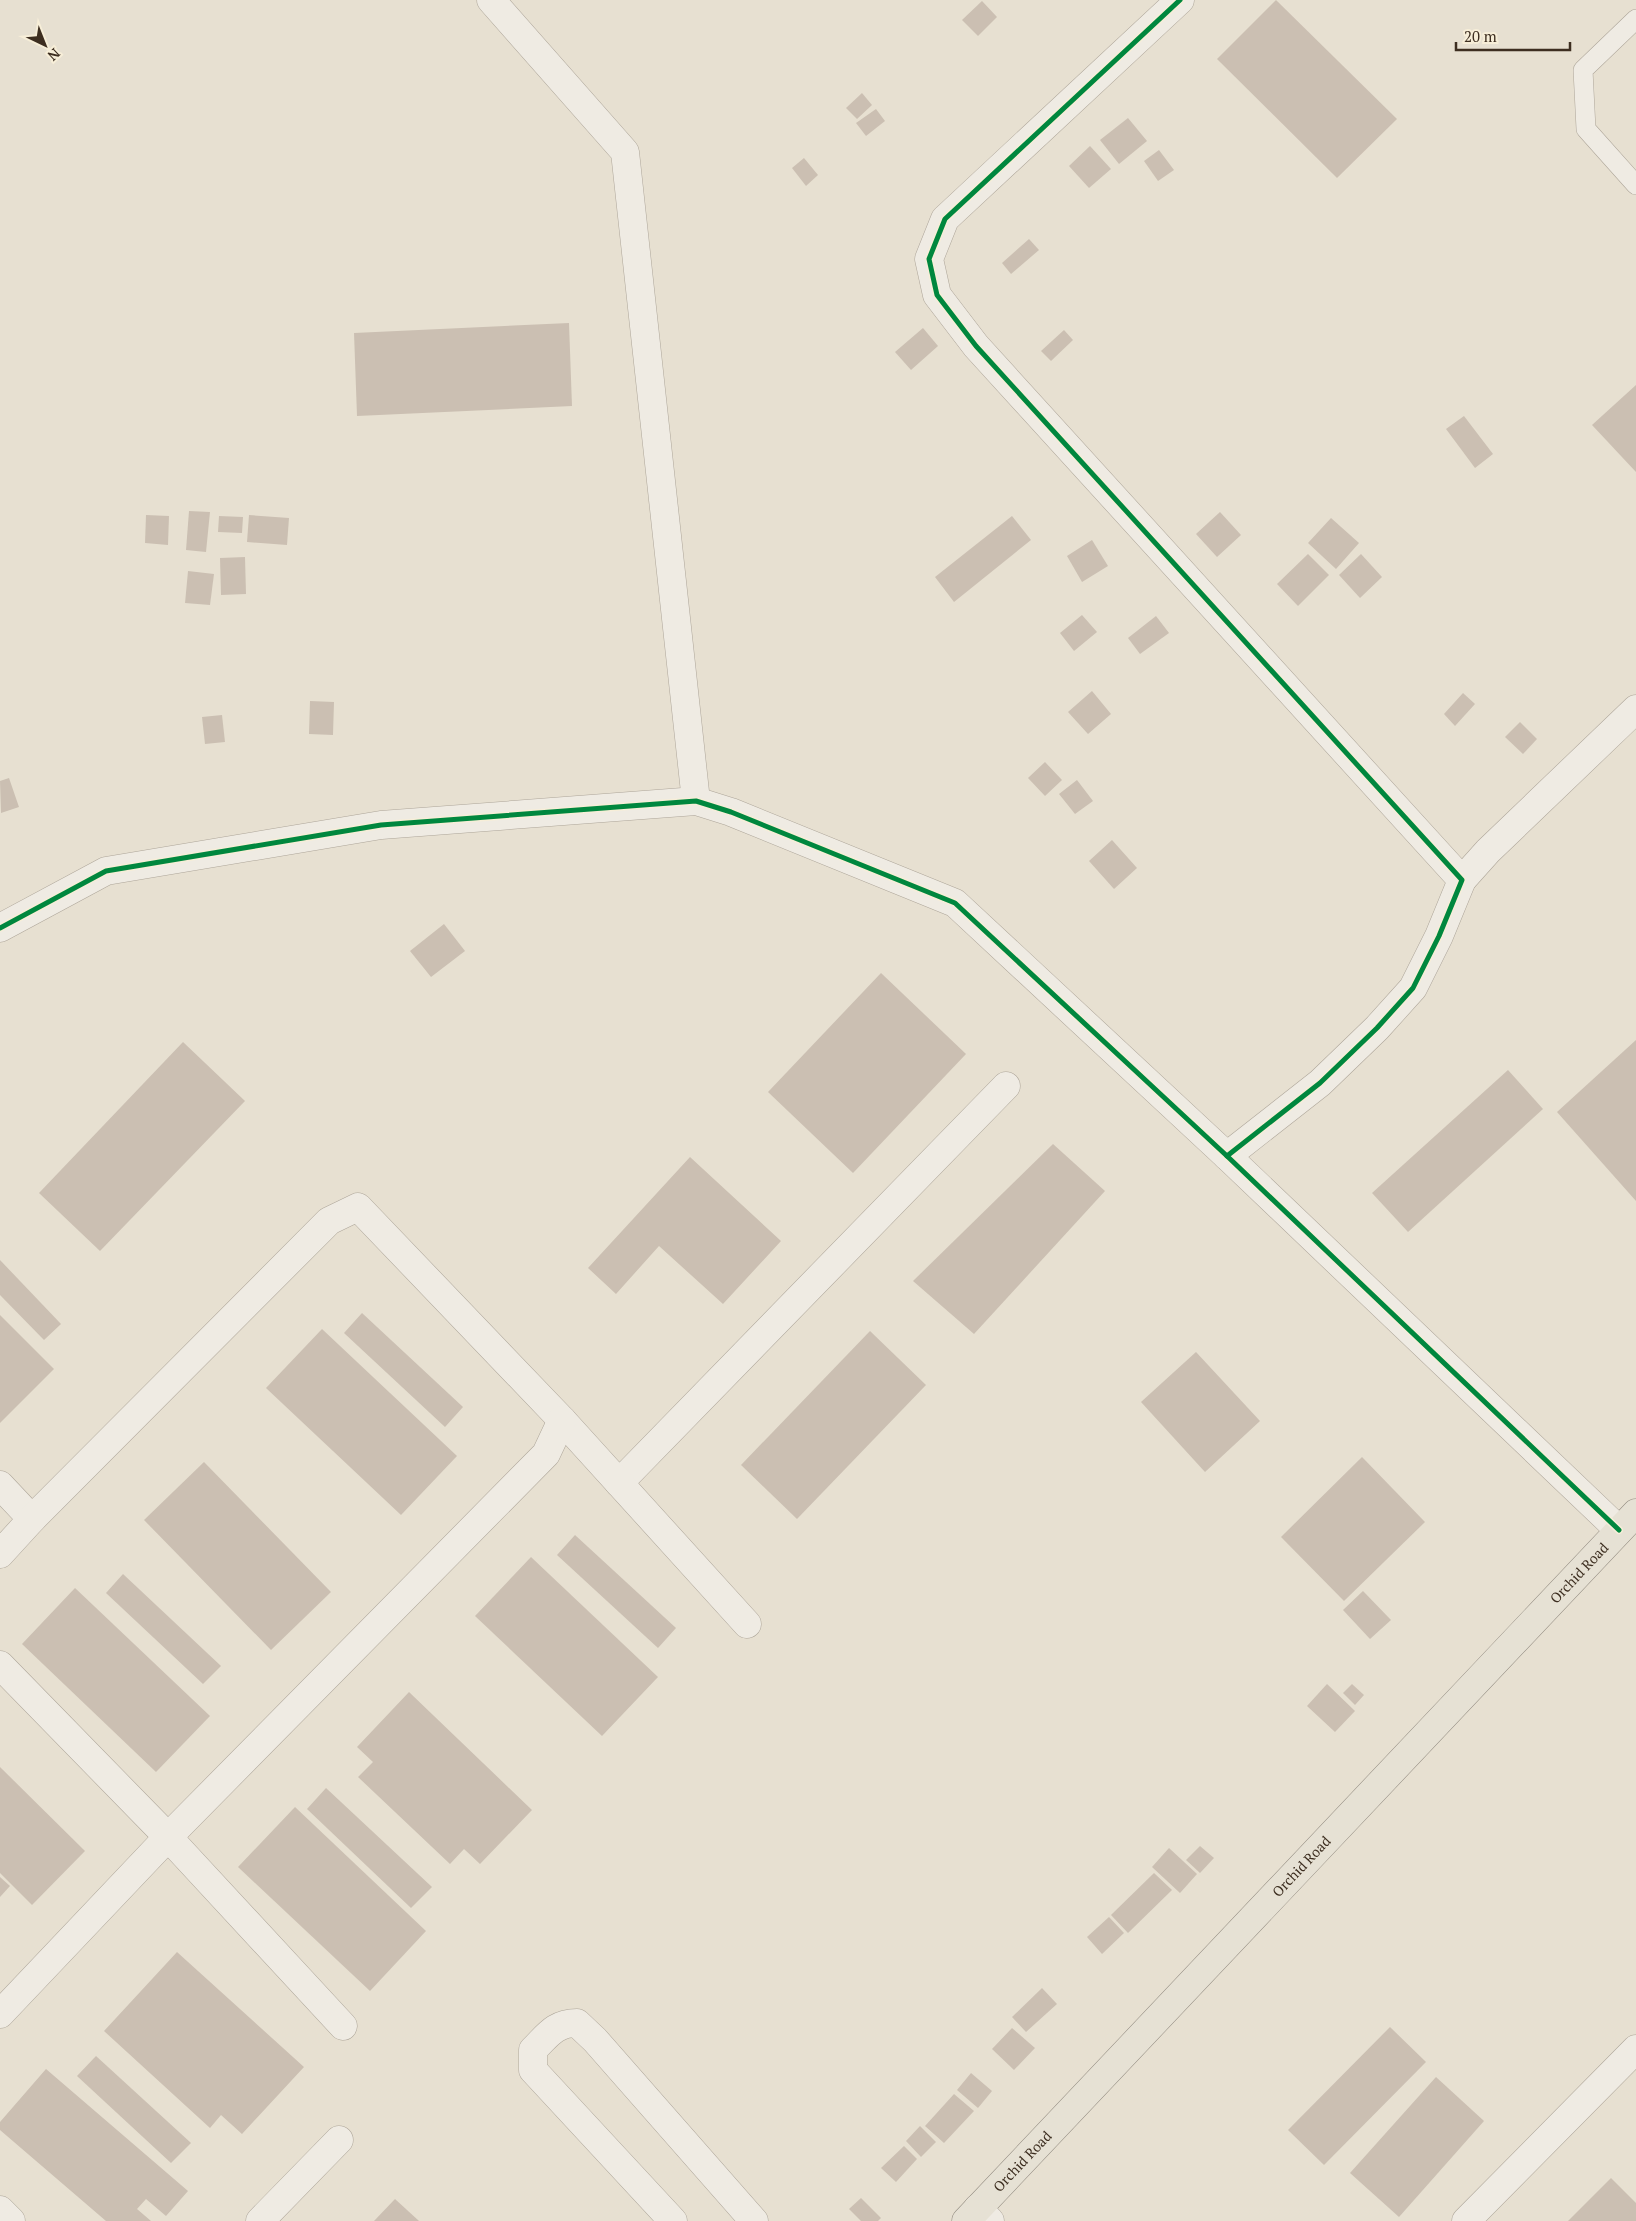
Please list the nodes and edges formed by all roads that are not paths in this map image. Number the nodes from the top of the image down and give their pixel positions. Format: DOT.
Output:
graph roads {
  1 [pos="491,0"];
  2 [pos="1180,0"];
  3 [pos="1636,19"];
  4 [pos="1636,185"];
  5 [pos="1636,709"];
  6 [pos="696,801"];
  7 [pos="1462,880"];
  8 [pos="0,928"];
  9 [pos="1006,1086"];
  10 [pos="1227,1156"];
  11 [pos="562,1420"];
  12 [pos="619,1483"];
  13 [pos="0,1485"];
  14 [pos="32,1519"];
  15 [pos="1627,1522"];
  16 [pos="0,1554"];
  17 [pos="748,1624"];
  18 [pos="0,1666"];
  19 [pos="168,1837"];
  20 [pos="0,2014"];
  21 [pos="343,2026"];
  22 [pos="1636,2048"];
  23 [pos="339,2140"];
  24 [pos="0,2210"];
  25 [pos="978,2217"];
  26 [pos="11,2221"];
  27 [pos="260,2221"];
  28 [pos="673,2221"];
  29 [pos="754,2221"];
  30 [pos="1466,2221"];
  1 -- 6 [label="street"];
  2 -- 7 [label="street"];
  3 -- 4 [label="lane"];
  5 -- 7 [label="street"];
  6 -- 8 [label="street"];
  6 -- 10 [label="street"];
  7 -- 10 [label="street"];
  9 -- 12 [label="street"];
  10 -- 15 [label="street"];
  11 -- 12 [label="street"];
  11 -- 14 [label="street"];
  11 -- 19 [label="street"];
  12 -- 17 [label="street"];
  13 -- 14 [label="street"];
  14 -- 16 [label="street"];
  15 -- 25 [label="main road, Orchid Road"];
  18 -- 19 [label="street"];
  19 -- 20 [label="street"];
  19 -- 21 [label="street"];
  22 -- 30 [label="street"];
  23 -- 27 [label="street"];
  24 -- 26 [label="street"];
  28 -- 29 [label="street"];
}
